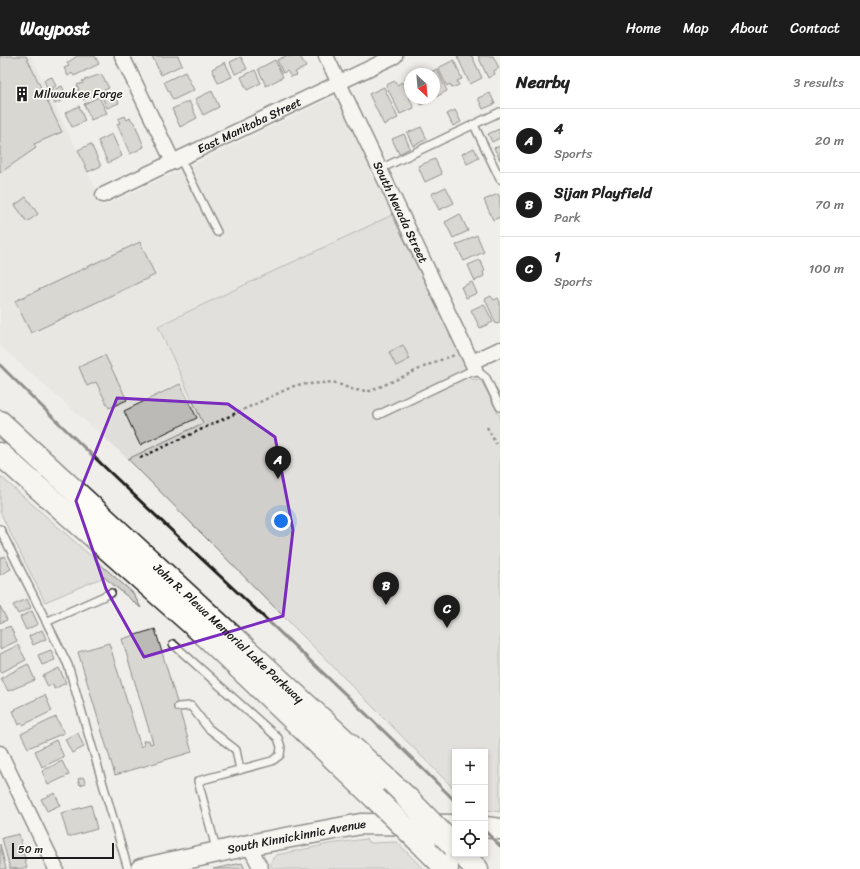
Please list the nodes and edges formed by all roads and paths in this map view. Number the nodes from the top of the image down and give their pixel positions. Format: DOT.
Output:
graph roads {
  1 [pos="122,56"];
  2 [pos="326,56"];
  3 [pos="395,56"];
  4 [pos="339,83"];
  5 [pos="500,112"];
  6 [pos="474,125"];
  7 [pos="177,160"];
  8 [pos="380,169"];
  9 [pos="500,179"];
  10 [pos="103,195"];
  11 [pos="217,232"];
  12 [pos="500,349"];
  13 [pos="471,360"];
  14 [pos="500,407"];
  15 [pos="378,415"];
  16 [pos="0,422"];
  17 [pos="487,427"];
  18 [pos="496,444"];
  19 [pos="0,454"];
  20 [pos="140,458"];
  21 [pos="0,528"];
  22 [pos="111,594"];
  23 [pos="46,622"];
  24 [pos="173,644"];
  25 [pos="178,707"];
  26 [pos="0,753"];
  27 [pos="240,770"];
  28 [pos="452,825"];
  29 [pos="488,827"];
  30 [pos="500,829"];
  31 [pos="249,844"];
  32 [pos="452,844"];
  33 [pos="217,852"];
  34 [pos="465,857"];
  35 [pos="56,869"];
  36 [pos="128,869"];
  37 [pos="141,869"];
  38 [pos="261,869"];
  39 [pos="447,869"];
  40 [pos="477,869"];
  1 -- 7 [label="street"];
  2 -- 4 [label="street, South Nevada Street"];
  3 -- 4 [label="street, East Manitoba Street"];
  4 -- 7 [label="street, East Manitoba Street"];
  4 -- 8 [label="street, South Nevada Street"];
  5 -- 6 [label="lane"];
  6 -- 8 [label="lane"];
  6 -- 9 [label="lane"];
  7 -- 10 [label="street, East Manitoba Street"];
  7 -- 11 [label="lane"];
  8 -- 13 [label="street, South Nevada Street"];
  12 -- 13 [label="street"];
  13 -- 14 [label="lane"];
  13 -- 15 [label="lane"];
  13 -- 20 [label="path"];
  16 -- 32 [label="main road, John R. Plewa Memorial Lake Parkway, bridge"];
  17 -- 18 [label="path"];
  19 -- 39 [label="main road, John R. Plewa Memorial Lake Parkway, bridge"];
  21 -- 23 [label="lane"];
  22 -- 23 [label="lane"];
  23 -- 36 [label="lane"];
  24 -- 27 [label="lane"];
  25 -- 27 [label="lane"];
  26 -- 35 [label="street"];
  27 -- 33 [label="lane"];
  28 -- 31 [label="main road, South Kinnickinnic Avenue"];
  29 -- 30 [label="main road"];
  31 -- 33 [label="main road, South Kinnickinnic Avenue"];
  31 -- 38 [label="street"];
  33 -- 37 [label="main road, South Kinnickinnic Avenue"];
  34 -- 40 [label="main road, John R. Plewa Memorial Lake Parkway"];
}
